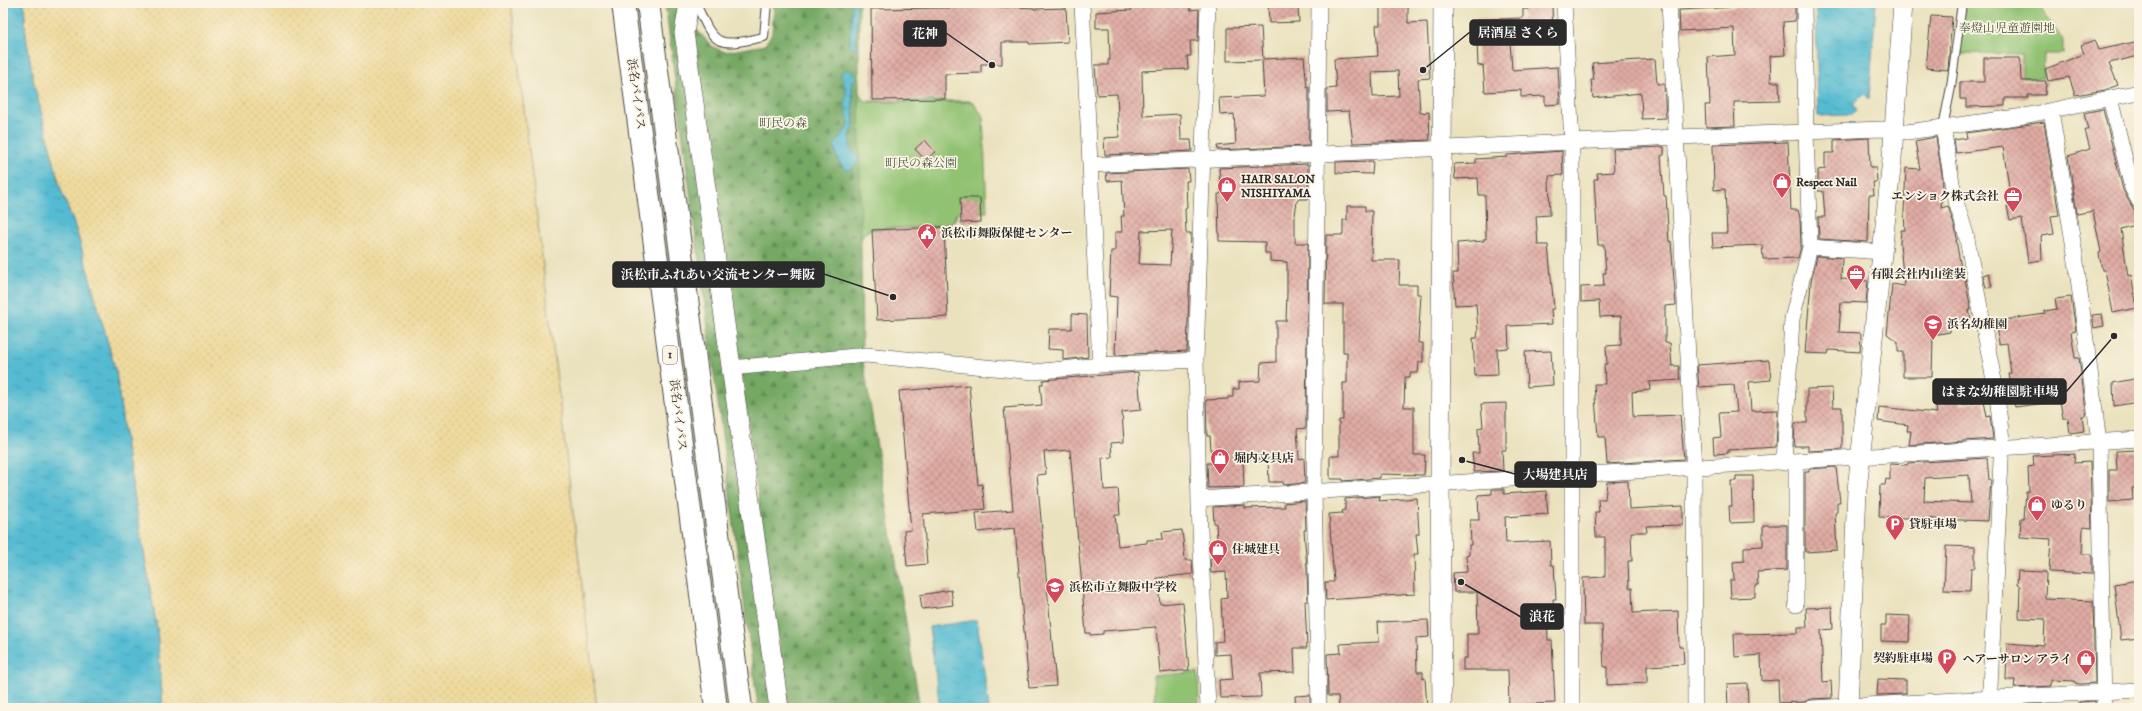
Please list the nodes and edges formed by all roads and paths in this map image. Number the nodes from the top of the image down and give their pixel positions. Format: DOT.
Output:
graph roads {
  1 [pos="623,3"];
  2 [pos="648,3"];
  3 [pos="689,3"];
  4 [pos="696,3"];
  5 [pos="767,3"];
  6 [pos="1082,3"];
  7 [pos="1208,3"];
  8 [pos="1318,3"];
  9 [pos="1443,3"];
  10 [pos="1564,3"];
  11 [pos="1669,3"];
  12 [pos="1804,3"];
  13 [pos="1903,3"];
  14 [pos="1962,3"];
  15 [pos="2139,92"];
  16 [pos="2110,98"];
  17 [pos="2051,111"];
  18 [pos="1943,126"];
  19 [pos="1894,131"];
  20 [pos="1806,132"];
  21 [pos="1676,137"];
  22 [pos="1572,142"];
  23 [pos="1442,148"];
  24 [pos="1317,154"];
  25 [pos="1203,160"];
  26 [pos="1090,165"];
  27 [pos="2139,201"];
  28 [pos="1810,247"];
  29 [pos="1882,252"];
  30 [pos="1196,360"];
  31 [pos="1100,365"];
  32 [pos="731,368"];
  33 [pos="2139,439"];
  34 [pos="2099,442"];
  35 [pos="2002,448"];
  36 [pos="1860,458"];
  37 [pos="1790,462"];
  38 [pos="1694,468"];
  39 [pos="1573,476"];
  40 [pos="1440,485"];
  41 [pos="1314,492"];
  42 [pos="1199,499"];
  43 [pos="1796,604"];
  44 [pos="2139,690"];
  45 [pos="2104,692"];
  46 [pos="1989,703"];
  47 [pos="1848,707"];
  48 [pos="716,708"];
  49 [pos="741,708"];
  50 [pos="779,708"];
  51 [pos="1208,708"];
  52 [pos="1319,708"];
  53 [pos="1442,708"];
  54 [pos="1572,708"];
  55 [pos="1695,708"];
  56 [pos="1811,708"];
  57 [pos="2104,708"];
  1 -- 48 [label="highway, 浜名バイパス / 1"];
  2 -- 49 [label="highway, 浜名バイパス / 1"];
  3 -- 32 [label="street"];
  4 -- 5 [label="lane"];
  6 -- 26 [label="street"];
  7 -- 25 [label="street"];
  8 -- 24 [label="street"];
  9 -- 23 [label="street"];
  10 -- 22 [label="street"];
  11 -- 21 [label="street"];
  12 -- 20 [label="street"];
  13 -- 19 [label="street"];
  14 -- 18 [label="lane"];
  15 -- 16 [label="street"];
  16 -- 17 [label="street"];
  16 -- 27 [label="street"];
  17 -- 18 [label="street"];
  17 -- 34 [label="street"];
  18 -- 19 [label="street"];
  18 -- 35 [label="street"];
  19 -- 20 [label="street"];
  19 -- 29 [label="street"];
  20 -- 21 [label="street"];
  20 -- 28 [label="street"];
  21 -- 22 [label="street"];
  21 -- 38 [label="street"];
  22 -- 23 [label="street"];
  22 -- 39 [label="street"];
  23 -- 24 [label="street"];
  23 -- 40 [label="street"];
  24 -- 25 [label="street"];
  24 -- 41 [label="street"];
  25 -- 26 [label="street"];
  25 -- 30 [label="street"];
  26 -- 31 [label="street"];
  28 -- 29 [label="street"];
  28 -- 37 [label="street"];
  29 -- 36 [label="street"];
  30 -- 31 [label="street"];
  30 -- 42 [label="street"];
  31 -- 32 [label="street"];
  32 -- 50 [label="street"];
  33 -- 34 [label="street"];
  34 -- 35 [label="street"];
  34 -- 45 [label="street"];
  35 -- 36 [label="street"];
  35 -- 46 [label="street"];
  36 -- 37 [label="street"];
  36 -- 47 [label="street"];
  37 -- 38 [label="street"];
  37 -- 43 [label="street"];
  38 -- 39 [label="street"];
  38 -- 55 [label="street"];
  39 -- 40 [label="street"];
  39 -- 54 [label="street"];
  40 -- 41 [label="street"];
  40 -- 53 [label="street"];
  41 -- 42 [label="street"];
  41 -- 52 [label="street"];
  42 -- 51 [label="street"];
  44 -- 45 [label="street"];
  45 -- 46 [label="street"];
  45 -- 57 [label="street"];
  46 -- 47 [label="street"];
  47 -- 56 [label="street"];
}
